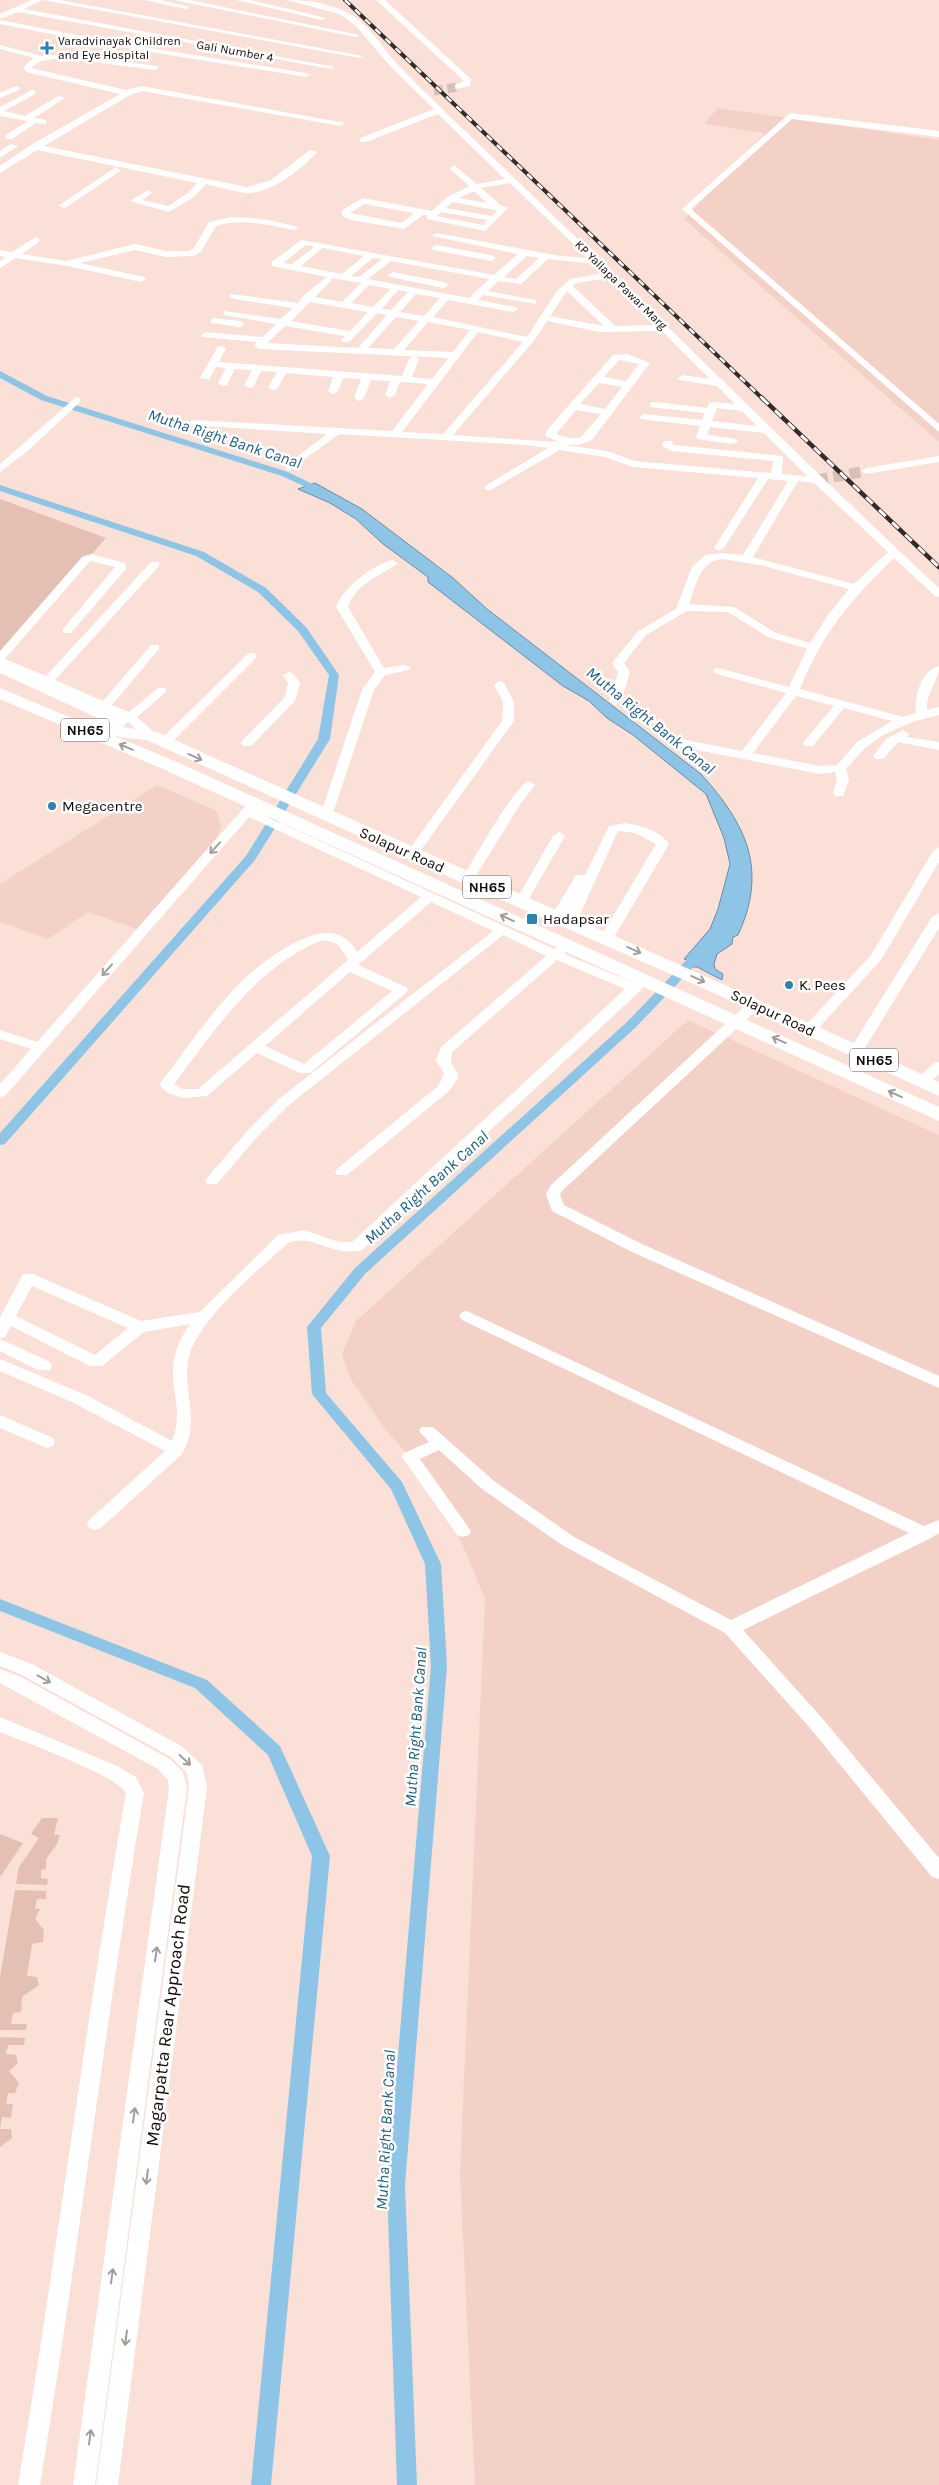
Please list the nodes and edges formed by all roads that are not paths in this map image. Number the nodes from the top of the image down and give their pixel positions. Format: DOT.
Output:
graph roads {
  1 [pos="97,0"];
  2 [pos="148,0"];
  3 [pos="178,0"];
  4 [pos="208,0"];
  5 [pos="240,0"];
  6 [pos="291,0"];
  7 [pos="380,0"];
  8 [pos="42,1"];
  9 [pos="21,11"];
  10 [pos="0,12"];
  11 [pos="10,13"];
  12 [pos="322,18"];
  13 [pos="0,20"];
  14 [pos="249,20"];
  15 [pos="343,27"];
  16 [pos="0,30"];
  17 [pos="15,33"];
  18 [pos="355,35"];
  19 [pos="345,45"];
  20 [pos="0,47"];
  21 [pos="16,52"];
  22 [pos="8,56"];
  23 [pos="359,56"];
  24 [pos="40,58"];
  25 [pos="342,63"];
  26 [pos="154,68"];
  27 [pos="331,68"];
  28 [pos="306,75"];
  29 [pos="82,83"];
  30 [pos="456,85"];
  31 [pos="16,88"];
  32 [pos="32,92"];
  33 [pos="127,93"];
  34 [pos="0,96"];
  35 [pos="440,110"];
  36 [pos="3,113"];
  37 [pos="25,119"];
  38 [pos="0,120"];
  39 [pos="341,123"];
  40 [pos="939,134"];
  41 [pos="9,137"];
  42 [pos="363,140"];
  43 [pos="14,146"];
  44 [pos="34,148"];
  45 [pos="313,152"];
  46 [pos="0,155"];
  47 [pos="120,168"];
  48 [pos="454,168"];
  49 [pos="0,170"];
  50 [pos="162,172"];
  51 [pos="175,175"];
  52 [pos="512,180"];
  53 [pos="204,181"];
  54 [pos="161,184"];
  55 [pos="473,186"];
  56 [pos="148,193"];
  57 [pos="125,196"];
  58 [pos="450,199"];
  59 [pos="62,206"];
  60 [pos="497,207"];
  61 [pos="437,211"];
  62 [pos="421,212"];
  63 [pos="494,219"];
  64 [pos="294,227"];
  65 [pos="485,228"];
  66 [pos="437,236"];
  67 [pos="449,238"];
  68 [pos="36,240"];
  69 [pos="471,242"];
  70 [pos="322,245"];
  71 [pos="503,248"];
  72 [pos="432,252"];
  73 [pos="524,252"];
  74 [pos="0,253"];
  75 [pos="372,254"];
  76 [pos="309,255"];
  77 [pos="14,256"];
  78 [pos="544,257"];
  79 [pos="389,258"];
  80 [pos="407,261"];
  81 [pos="596,261"];
  82 [pos="322,262"];
  83 [pos="487,262"];
  84 [pos="418,263"];
  85 [pos="66,264"];
  86 [pos="0,265"];
  87 [pos="338,265"];
  88 [pos="359,265"];
  89 [pos="294,267"];
  90 [pos="459,271"];
  91 [pos="394,272"];
  92 [pos="473,273"];
  93 [pos="610,275"];
  94 [pos="345,276"];
  95 [pos="496,278"];
  96 [pos="141,279"];
  97 [pos="328,279"];
  98 [pos="363,282"];
  99 [pos="447,282"];
  100 [pos="380,283"];
  101 [pos="567,286"];
  102 [pos="484,288"];
  103 [pos="394,290"];
  104 [pos="412,293"];
  105 [pos="434,294"];
  106 [pos="234,296"];
  107 [pos="306,298"];
  108 [pos="536,298"];
  109 [pos="444,299"];
  110 [pos="470,302"];
  111 [pos="344,305"];
  112 [pos="298,306"];
  113 [pos="227,309"];
  114 [pos="513,309"];
  115 [pos="374,310"];
  116 [pos="394,314"];
  117 [pos="287,318"];
  118 [pos="545,318"];
  119 [pos="425,319"];
  120 [pos="214,321"];
  121 [pos="476,328"];
  122 [pos="664,328"];
  123 [pos="276,329"];
  124 [pos="613,329"];
  125 [pos="353,334"];
  126 [pos="206,335"];
  127 [pos="265,340"];
  128 [pos="530,340"];
  129 [pos="221,348"];
  130 [pos="253,349"];
  131 [pos="336,349"];
  132 [pos="361,350"];
  133 [pos="279,351"];
  134 [pos="397,352"];
  135 [pos="455,355"];
  136 [pos="414,359"];
  137 [pos="212,364"];
  138 [pos="232,366"];
  139 [pos="244,367"];
  140 [pos="258,368"];
  141 [pos="270,369"];
  142 [pos="283,370"];
  143 [pos="340,374"];
  144 [pos="367,377"];
  145 [pos="206,378"];
  146 [pos="683,378"];
  147 [pos="401,380"];
  148 [pos="596,380"];
  149 [pos="434,382"];
  150 [pos="222,383"];
  151 [pos="721,384"];
  152 [pos="249,385"];
  153 [pos="629,385"];
  154 [pos="273,387"];
  155 [pos="333,391"];
  156 [pos="390,394"];
  157 [pos="359,398"];
  158 [pos="76,400"];
  159 [pos="654,405"];
  160 [pos="572,406"];
  161 [pos="745,408"];
  162 [pos="710,411"];
  163 [pos="607,412"];
  164 [pos="644,417"];
  165 [pos="193,423"];
  166 [pos="706,424"];
  167 [pos="939,429"];
  168 [pos="337,431"];
  169 [pos="770,433"];
  170 [pos="395,434"];
  171 [pos="446,437"];
  172 [pos="668,443"];
  173 [pos="562,444"];
  174 [pos="692,450"];
  175 [pos="939,459"];
  176 [pos="290,467"];
  177 [pos="0,468"];
  178 [pos="687,469"];
  179 [pos="866,471"];
  180 [pos="770,475"];
  181 [pos="794,478"];
  182 [pos="817,480"];
  183 [pos="489,488"];
  184 [pos="719,548"];
  185 [pos="894,552"];
  186 [pos="746,560"];
  187 [pos="392,563"];
  188 [pos="155,564"];
  189 [pos="856,588"];
  190 [pos="939,594"];
  191 [pos="683,607"];
  192 [pos="66,631"];
  193 [pos="155,647"];
  194 [pos="814,648"];
  195 [pos="252,656"];
  196 [pos="0,659"];
  197 [pos="0,668"];
  198 [pos="405,668"];
  199 [pos="939,669"];
  200 [pos="718,671"];
  201 [pos="381,672"];
  202 [pos="288,675"];
  203 [pos="0,678"];
  204 [pos="46,685"];
  205 [pos="500,685"];
  206 [pos="162,690"];
  207 [pos="794,690"];
  208 [pos="0,694"];
  209 [pos="615,701"];
  210 [pos="842,703"];
  211 [pos="105,706"];
  212 [pos="939,711"];
  213 [pos="922,715"];
  214 [pos="130,717"];
  215 [pos="901,731"];
  216 [pos="157,740"];
  217 [pos="671,741"];
  218 [pos="246,743"];
  219 [pos="809,743"];
  220 [pos="939,746"];
  221 [pos="745,755"];
  222 [pos="879,756"];
  223 [pos="840,768"];
  224 [pos="529,785"];
  225 [pos="839,793"];
  226 [pos="256,810"];
  227 [pos="326,816"];
  228 [pos="290,825"];
  229 [pos="559,836"];
  230 [pos="599,847"];
  231 [pos="939,851"];
  232 [pos="412,854"];
  233 [pos="934,872"];
  234 [pos="468,879"];
  235 [pos="429,897"];
  236 [pos="521,902"];
  237 [pos="939,917"];
  238 [pos="564,920"];
  239 [pos="502,930"];
  240 [pos="607,938"];
  241 [pos="562,950"];
  242 [pos="351,963"];
  243 [pos="645,984"];
  244 [pos="755,1004"];
  245 [pos="736,1021"];
  246 [pos="810,1029"];
  247 [pos="0,1034"];
  248 [pos="39,1047"];
  249 [pos="256,1047"];
  250 [pos="856,1052"];
  251 [pos="939,1066"];
  252 [pos="931,1086"];
  253 [pos="0,1093"];
  254 [pos="939,1115"];
  255 [pos="342,1172"];
  256 [pos="212,1181"];
  257 [pos="206,1316"];
  258 [pos="467,1316"];
  259 [pos="7,1318"];
  260 [pos="140,1326"];
  261 [pos="0,1333"];
  262 [pos="0,1344"];
  263 [pos="44,1366"];
  264 [pos="2,1369"];
  265 [pos="939,1382"];
  266 [pos="0,1421"];
  267 [pos="47,1442"];
  268 [pos="176,1450"];
  269 [pos="95,1524"];
  270 [pos="932,1530"];
  271 [pos="463,1531"];
  272 [pos="731,1628"];
  273 [pos="0,1659"];
  274 [pos="0,1676"];
  275 [pos="0,1724"];
  276 [pos="939,1871"];
  277 [pos="29,2485"];
  278 [pos="84,2485"];
  279 [pos="107,2485"];
  1 -- 19 [label="street"];
  2 -- 14 [label="street"];
  3 -- 18 [label="street"];
  4 -- 15 [label="street"];
  5 -- 12 [label="street"];
  6 -- 35 [label="street, KP Yallapa Pawar Marg"];
  7 -- 30 [label="street"];
  8 -- 9 [label="street"];
  8 -- 11 [label="street"];
  8 -- 23 [label="street"];
  8 -- 25 [label="street"];
  9 -- 13 [label="street"];
  9 -- 27 [label="street, Gali Number 4"];
  10 -- 11 [label="street"];
  11 -- 13 [label="street"];
  13 -- 28 [label="street"];
  16 -- 17 [label="street"];
  20 -- 21 [label="street"];
  21 -- 22 [label="street"];
  21 -- 24 [label="street"];
  24 -- 26 [label="street"];
  24 -- 29 [label="street"];
  29 -- 33 [label="street"];
  29 -- 37 [label="street"];
  31 -- 34 [label="street"];
  32 -- 36 [label="street"];
  33 -- 39 [label="street"];
  33 -- 44 [label="street"];
  35 -- 42 [label="street"];
  35 -- 52 [label="street, KP Yallapa Pawar Marg"];
  36 -- 37 [label="street"];
  36 -- 38 [label="street"];
  37 -- 41 [label="street"];
  40 -- 167 [label="street"];
  43 -- 46 [label="street"];
  44 -- 47 [label="street"];
  44 -- 49 [label="street"];
  45 -- 53 [label="street"];
  47 -- 50 [label="street"];
  47 -- 59 [label="street"];
  48 -- 55 [label="street"];
  50 -- 51 [label="street"];
  50 -- 57 [label="street"];
  51 -- 53 [label="street"];
  51 -- 54 [label="street"];
  52 -- 55 [label="street"];
  52 -- 81 [label="street, KP Yallapa Pawar Marg"];
  53 -- 56 [label="street"];
  55 -- 58 [label="street"];
  55 -- 60 [label="street"];
  58 -- 60 [label="street"];
  58 -- 61 [label="street"];
  60 -- 63 [label="street"];
  61 -- 62 [label="street"];
  61 -- 63 [label="street"];
  61 -- 65 [label="street"];
  62 -- 62 [label="street"];
  63 -- 65 [label="street"];
  64 -- 85 [label="street"];
  65 -- 69 [label="street"];
  66 -- 67 [label="street"];
  67 -- 69 [label="street"];
  67 -- 72 [label="street"];
  68 -- 77 [label="street"];
  69 -- 71 [label="street"];
  70 -- 75 [label="street"];
  70 -- 76 [label="street"];
  70 -- 89 [label="street"];
  71 -- 73 [label="street"];
  71 -- 83 [label="street"];
  72 -- 83 [label="street"];
  72 -- 84 [label="street"];
  73 -- 78 [label="street"];
  73 -- 95 [label="street"];
  74 -- 77 [label="street"];
  75 -- 79 [label="street"];
  75 -- 88 [label="street"];
  76 -- 82 [label="street"];
  76 -- 88 [label="street"];
  76 -- 89 [label="street"];
  77 -- 85 [label="street"];
  77 -- 86 [label="street"];
  78 -- 81 [label="street"];
  78 -- 95 [label="street"];
  79 -- 80 [label="street"];
  79 -- 98 [label="street"];
  80 -- 84 [label="street"];
  80 -- 91 [label="street"];
  81 -- 93 [label="street, KP Yallapa Pawar Marg"];
  83 -- 92 [label="street"];
  84 -- 90 [label="street"];
  85 -- 96 [label="street"];
  87 -- 88 [label="street"];
  88 -- 94 [label="street"];
  89 -- 94 [label="street"];
  90 -- 92 [label="street"];
  90 -- 99 [label="street"];
  91 -- 99 [label="street"];
  91 -- 100 [label="street"];
  92 -- 95 [label="street"];
  93 -- 101 [label="street"];
  93 -- 122 [label="street, KP Yallapa Pawar Marg"];
  94 -- 98 [label="street"];
  95 -- 102 [label="street"];
  97 -- 107 [label="street"];
  98 -- 100 [label="street"];
  98 -- 111 [label="street"];
  99 -- 105 [label="street"];
  100 -- 105 [label="street"];
  101 -- 118 [label="street"];
  101 -- 124 [label="street"];
  102 -- 108 [label="street"];
  102 -- 110 [label="street"];
  103 -- 115 [label="street"];
  104 -- 116 [label="street"];
  105 -- 110 [label="street"];
  106 -- 112 [label="street"];
  107 -- 111 [label="street"];
  107 -- 112 [label="street"];
  109 -- 119 [label="street"];
  110 -- 114 [label="street"];
  111 -- 115 [label="street"];
  112 -- 117 [label="street"];
  113 -- 117 [label="street"];
  115 -- 116 [label="street"];
  115 -- 125 [label="street"];
  116 -- 119 [label="street"];
  116 -- 132 [label="street"];
  117 -- 123 [label="street"];
  117 -- 125 [label="street"];
  118 -- 124 [label="street"];
  118 -- 128 [label="street"];
  119 -- 121 [label="street"];
  119 -- 134 [label="street"];
  120 -- 123 [label="street"];
  121 -- 128 [label="street"];
  121 -- 135 [label="street"];
  122 -- 124 [label="street"];
  122 -- 151 [label="street, KP Yallapa Pawar Marg"];
  123 -- 127 [label="street"];
  125 -- 131 [label="street"];
  126 -- 127 [label="street"];
  127 -- 131 [label="street"];
  128 -- 171 [label="street"];
  129 -- 137 [label="street"];
  130 -- 139 [label="street"];
  131 -- 132 [label="street"];
  132 -- 134 [label="street"];
  133 -- 141 [label="street"];
  134 -- 135 [label="street"];
  135 -- 149 [label="street"];
  136 -- 147 [label="street"];
  137 -- 138 [label="street"];
  137 -- 145 [label="street"];
  138 -- 139 [label="street"];
  138 -- 150 [label="street"];
  139 -- 140 [label="street"];
  140 -- 141 [label="street"];
  140 -- 152 [label="street"];
  141 -- 142 [label="street"];
  142 -- 143 [label="street"];
  142 -- 154 [label="street"];
  143 -- 144 [label="street"];
  143 -- 155 [label="street"];
  144 -- 147 [label="street"];
  144 -- 157 [label="street"];
  146 -- 151 [label="street"];
  147 -- 149 [label="street"];
  147 -- 156 [label="street"];
  148 -- 153 [label="street"];
  148 -- 153 [label="street"];
  148 -- 160 [label="street"];
  149 -- 170 [label="street"];
  151 -- 161 [label="street, KP Yallapa Pawar Marg"];
  153 -- 163 [label="street"];
  158 -- 177 [label="street"];
  159 -- 162 [label="street"];
  160 -- 163 [label="street"];
  160 -- 173 [label="street"];
  161 -- 162 [label="street"];
  161 -- 169 [label="street, KP Yallapa Pawar Marg"];
  162 -- 166 [label="street"];
  163 -- 173 [label="street"];
  164 -- 166 [label="street"];
  165 -- 168 [label="street"];
  166 -- 169 [label="street"];
  166 -- 169 [label="street"];
  168 -- 170 [label="street"];
  168 -- 176 [label="street"];
  169 -- 182 [label="street, KP Yallapa Pawar Marg"];
  170 -- 171 [label="street"];
  171 -- 173 [label="street"];
  172 -- 174 [label="street"];
  173 -- 178 [label="street"];
  173 -- 183 [label="street"];
  174 -- 178 [label="street"];
  174 -- 180 [label="street"];
  175 -- 179 [label="street"];
  178 -- 180 [label="street"];
  180 -- 181 [label="street"];
  180 -- 184 [label="street"];
  181 -- 182 [label="street"];
  181 -- 186 [label="street"];
  182 -- 185 [label="street, KP Yallapa Pawar Marg"];
  185 -- 189 [label="street"];
  185 -- 190 [label="street, KP Yallapa Pawar Marg"];
  186 -- 189 [label="street"];
  186 -- 191 [label="street"];
  187 -- 201 [label="street"];
  188 -- 204 [label="street"];
  189 -- 194 [label="street"];
  191 -- 194 [label="street"];
  191 -- 209 [label="street"];
  192 -- 196 [label="street"];
  193 -- 211 [label="street"];
  194 -- 207 [label="street"];
  195 -- 216 [label="street"];
  196 -- 204 [label="street"];
  197 -- 204 [label="highway"];
  198 -- 201 [label="street"];
  199 -- 213 [label="street"];
  200 -- 207 [label="street"];
  201 -- 227 [label="street"];
  202 -- 218 [label="street"];
  203 -- 216 [label="highway, Solapur Road / NH65"];
  204 -- 211 [label="street"];
  204 -- 216 [label="highway"];
  205 -- 232 [label="street"];
  206 -- 214 [label="street"];
  207 -- 210 [label="street"];
  207 -- 221 [label="street"];
  226 -- 208 [label="highway, Solapur Road / NH65, one-way"];
  210 -- 215 [label="street"];
  210 -- 219 [label="street"];
  211 -- 214 [label="street"];
  212 -- 213 [label="street"];
  213 -- 215 [label="street"];
  214 -- 216 [label="street"];
  215 -- 220 [label="street"];
  215 -- 222 [label="street"];
  215 -- 223 [label="street"];
  216 -- 227 [label="highway, Solapur Road / NH65, one-way"];
  217 -- 221 [label="street"];
  221 -- 223 [label="street"];
  223 -- 225 [label="street"];
  224 -- 234 [label="street"];
  226 -- 228 [label="highway, Solapur Road / NH65"];
  226 -- 248 [label="street, one-way"];
  227 -- 232 [label="highway, Solapur Road / NH65"];
  228 -- 235 [label="street"];
  241 -- 228 [label="highway, Solapur Road / NH65, one-way"];
  229 -- 236 [label="street"];
  230 -- 238 [label="street"];
  231 -- 233 [label="street"];
  232 -- 234 [label="highway, Solapur Road / NH65"];
  233 -- 246 [label="street"];
  234 -- 236 [label="highway, Solapur Road / NH65"];
  235 -- 239 [label="street"];
  235 -- 242 [label="street"];
  236 -- 238 [label="highway, Solapur Road / NH65"];
  237 -- 250 [label="street"];
  238 -- 240 [label="highway, Solapur Road / NH65"];
  238 -- 240 [label="street"];
  239 -- 241 [label="street"];
  239 -- 256 [label="street"];
  240 -- 244 [label="highway, Solapur Road / NH65, one-way"];
  241 -- 243 [label="highway, Solapur Road / NH65"];
  241 -- 255 [label="street"];
  242 -- 249 [label="street"];
  242 -- 249 [label="street"];
  242 -- 249 [label="street"];
  243 -- 245 [label="highway, Solapur Road / NH65"];
  243 -- 257 [label="street"];
  244 -- 245 [label="street"];
  244 -- 246 [label="highway, Solapur Road / NH65"];
  254 -- 245 [label="highway, Solapur Road / NH65, one-way"];
  245 -- 265 [label="street"];
  246 -- 250 [label="highway, Solapur Road / NH65"];
  247 -- 248 [label="street"];
  248 -- 253 [label="street"];
  250 -- 252 [label="highway, Solapur Road / NH65"];
  251 -- 252 [label="street"];
  257 -- 260 [label="street"];
  257 -- 268 [label="street"];
  258 -- 270 [label="street"];
  259 -- 260 [label="street"];
  259 -- 260 [label="street"];
  259 -- 261 [label="street"];
  262 -- 263 [label="street"];
  264 -- 268 [label="street"];
  266 -- 267 [label="street"];
  268 -- 269 [label="street"];
  270 -- 272 [label="street"];
  271 -- 272 [label="street"];
  272 -- 276 [label="street"];
  273 -- 279 [label="street, Magarpatta Rear Approach Road, one-way"];
  278 -- 274 [label="street, Magarpatta Rear Approach Road, one-way"];
  275 -- 277 [label="street"];
}
